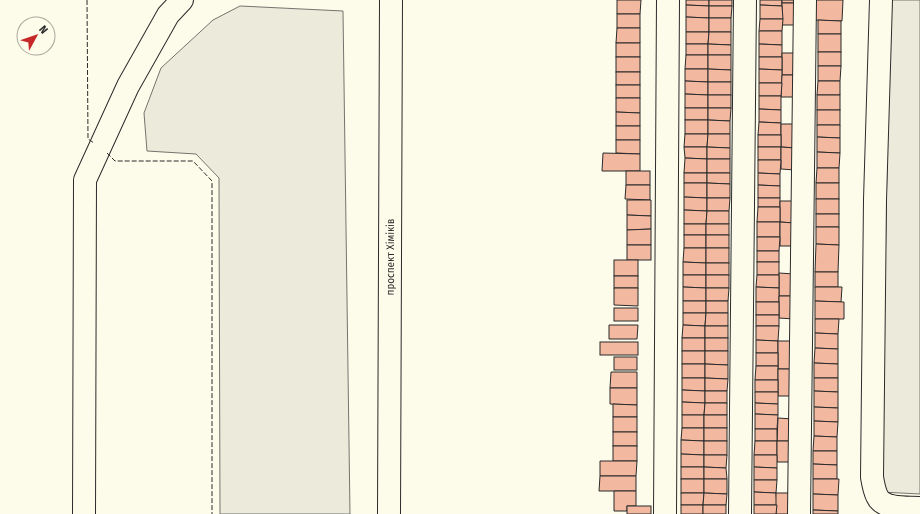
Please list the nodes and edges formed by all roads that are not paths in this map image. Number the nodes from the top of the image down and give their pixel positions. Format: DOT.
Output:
graph roads {
  1 [pos="182,0"];
  2 [pos="390,0"];
  3 [pos="668,0"];
  4 [pos="745,0"];
  5 [pos="805,0"];
  6 [pos="881,0"];
  7 [pos="920,508"];
  8 [pos="84,514"];
  9 [pos="389,514"];
  10 [pos="665,514"];
  11 [pos="740,514"];
  12 [pos="799,514"];
  1 -- 8 [label="main road"];
  2 -- 9 [label="main road, проспект Хіміків"];
  3 -- 10 [label="main road"];
  4 -- 11 [label="main road"];
  5 -- 12 [label="main road"];
  6 -- 7 [label="main road"];
}
